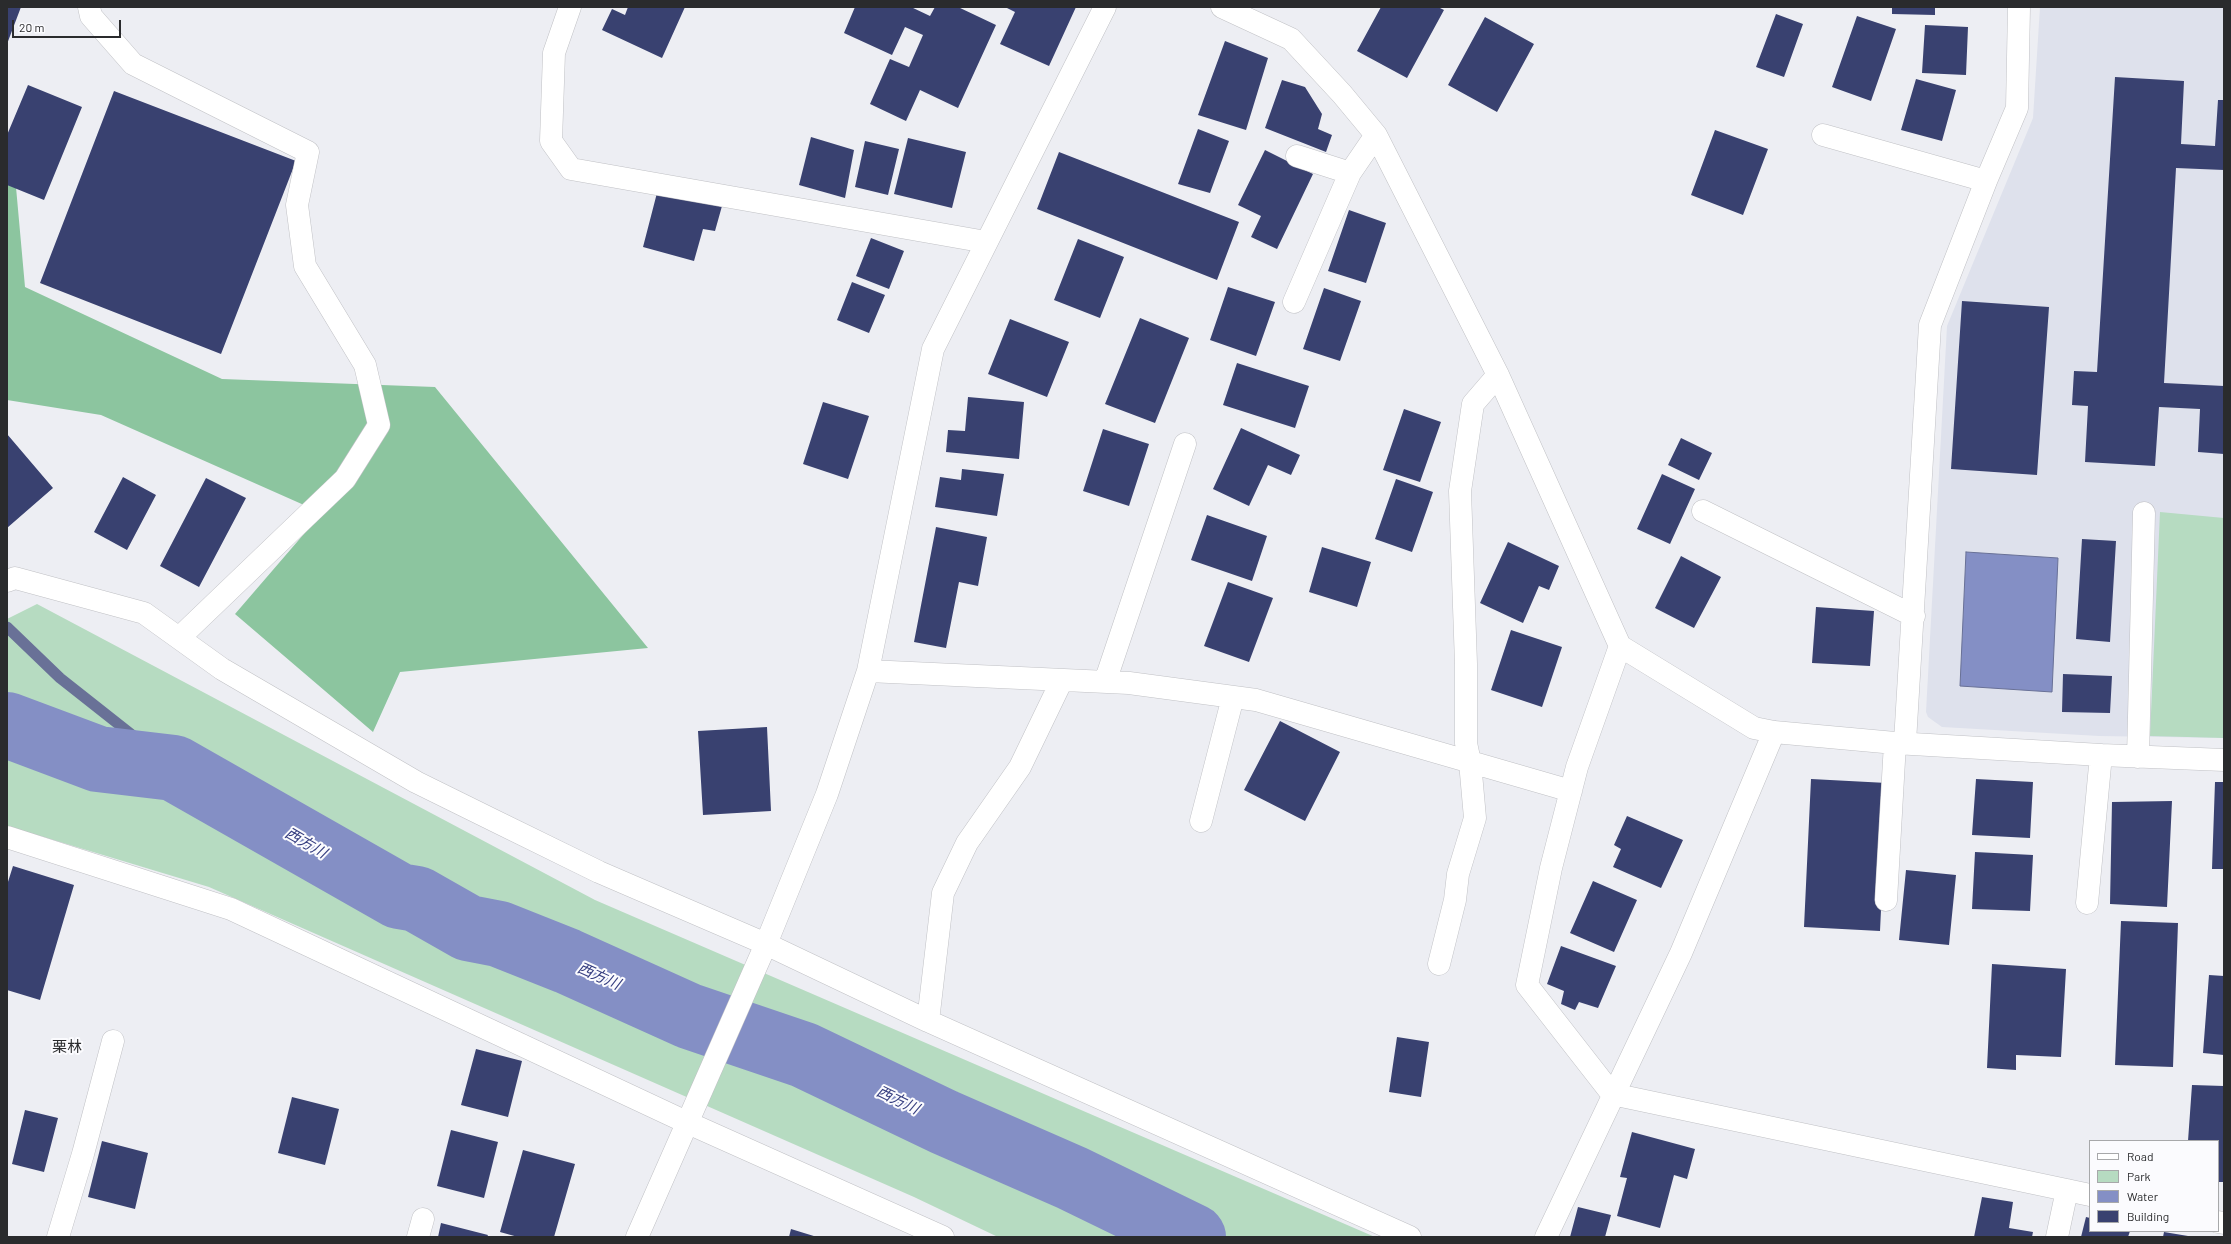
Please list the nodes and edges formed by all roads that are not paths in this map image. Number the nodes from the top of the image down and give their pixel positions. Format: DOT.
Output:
graph roads {
  1 [pos="88,7"];
  2 [pos="570,7"];
  3 [pos="1105,7"];
  4 [pos="1222,7"];
  5 [pos="2019,7"];
  6 [pos="1376,135"];
  7 [pos="1823,135"];
  8 [pos="1297,156"];
  9 [pos="1350,173"];
  10 [pos="1986,181"];
  11 [pos="986,242"];
  12 [pos="1294,302"];
  13 [pos="1498,375"];
  14 [pos="1185,444"];
  15 [pos="1704,510"];
  16 [pos="2144,513"];
  17 [pos="11,580"];
  18 [pos="1914,616"];
  19 [pos="179,638"];
  20 [pos="1620,646"];
  21 [pos="868,671"];
  22 [pos="1062,680"];
  23 [pos="1105,682"];
  24 [pos="1233,697"];
  25 [pos="1774,732"];
  26 [pos="1900,742"];
  27 [pos="2101,755"];
  28 [pos="2138,757"];
  29 [pos="2224,760"];
  30 [pos="1470,762"];
  31 [pos="1571,792"];
  32 [pos="1201,821"];
  33 [pos="7,837"];
  34 [pos="1886,900"];
  35 [pos="2087,903"];
  36 [pos="765,946"];
  37 [pos="1439,964"];
  38 [pos="928,1021"];
  39 [pos="113,1041"];
  40 [pos="1612,1094"];
  41 [pos="689,1116"];
  42 [pos="2067,1190"];
  43 [pos="2089,1195"];
  44 [pos="58,1237"];
  45 [pos="637,1237"];
  46 [pos="943,1237"];
  47 [pos="1410,1237"];
  48 [pos="1546,1237"];
  49 [pos="2057,1237"];
  1 -- 19 [label="street"];
  2 -- 11 [label="street"];
  3 -- 11 [label="street"];
  4 -- 6 [label="street"];
  5 -- 10 [label="street"];
  6 -- 9 [label="street"];
  6 -- 13 [label="street"];
  7 -- 10 [label="street"];
  8 -- 9 [label="street"];
  9 -- 12 [label="street"];
  10 -- 18 [label="street"];
  11 -- 21 [label="street"];
  13 -- 20 [label="street"];
  13 -- 30 [label="street"];
  14 -- 23 [label="street"];
  15 -- 18 [label="street"];
  16 -- 28 [label="street"];
  17 -- 19 [label="street"];
  18 -- 26 [label="street"];
  19 -- 36 [label="street"];
  20 -- 25 [label="street"];
  20 -- 31 [label="street"];
  21 -- 22 [label="street"];
  21 -- 36 [label="street"];
  22 -- 23 [label="street"];
  22 -- 38 [label="street"];
  23 -- 24 [label="street"];
  24 -- 30 [label="street"];
  24 -- 32 [label="street"];
  25 -- 26 [label="street"];
  25 -- 40 [label="street"];
  26 -- 27 [label="street"];
  26 -- 34 [label="street"];
  27 -- 28 [label="street"];
  27 -- 35 [label="street"];
  28 -- 29 [label="street"];
  30 -- 31 [label="street"];
  30 -- 37 [label="street"];
  31 -- 40 [label="street"];
  33 -- 41 [label="street"];
  36 -- 38 [label="street"];
  36 -- 41 [label="street"];
  38 -- 47 [label="street"];
  39 -- 44 [label="street"];
  40 -- 42 [label="street"];
  40 -- 48 [label="street"];
  41 -- 45 [label="street"];
  41 -- 46 [label="street"];
  42 -- 43 [label="street"];
  42 -- 49 [label="street"];
}
